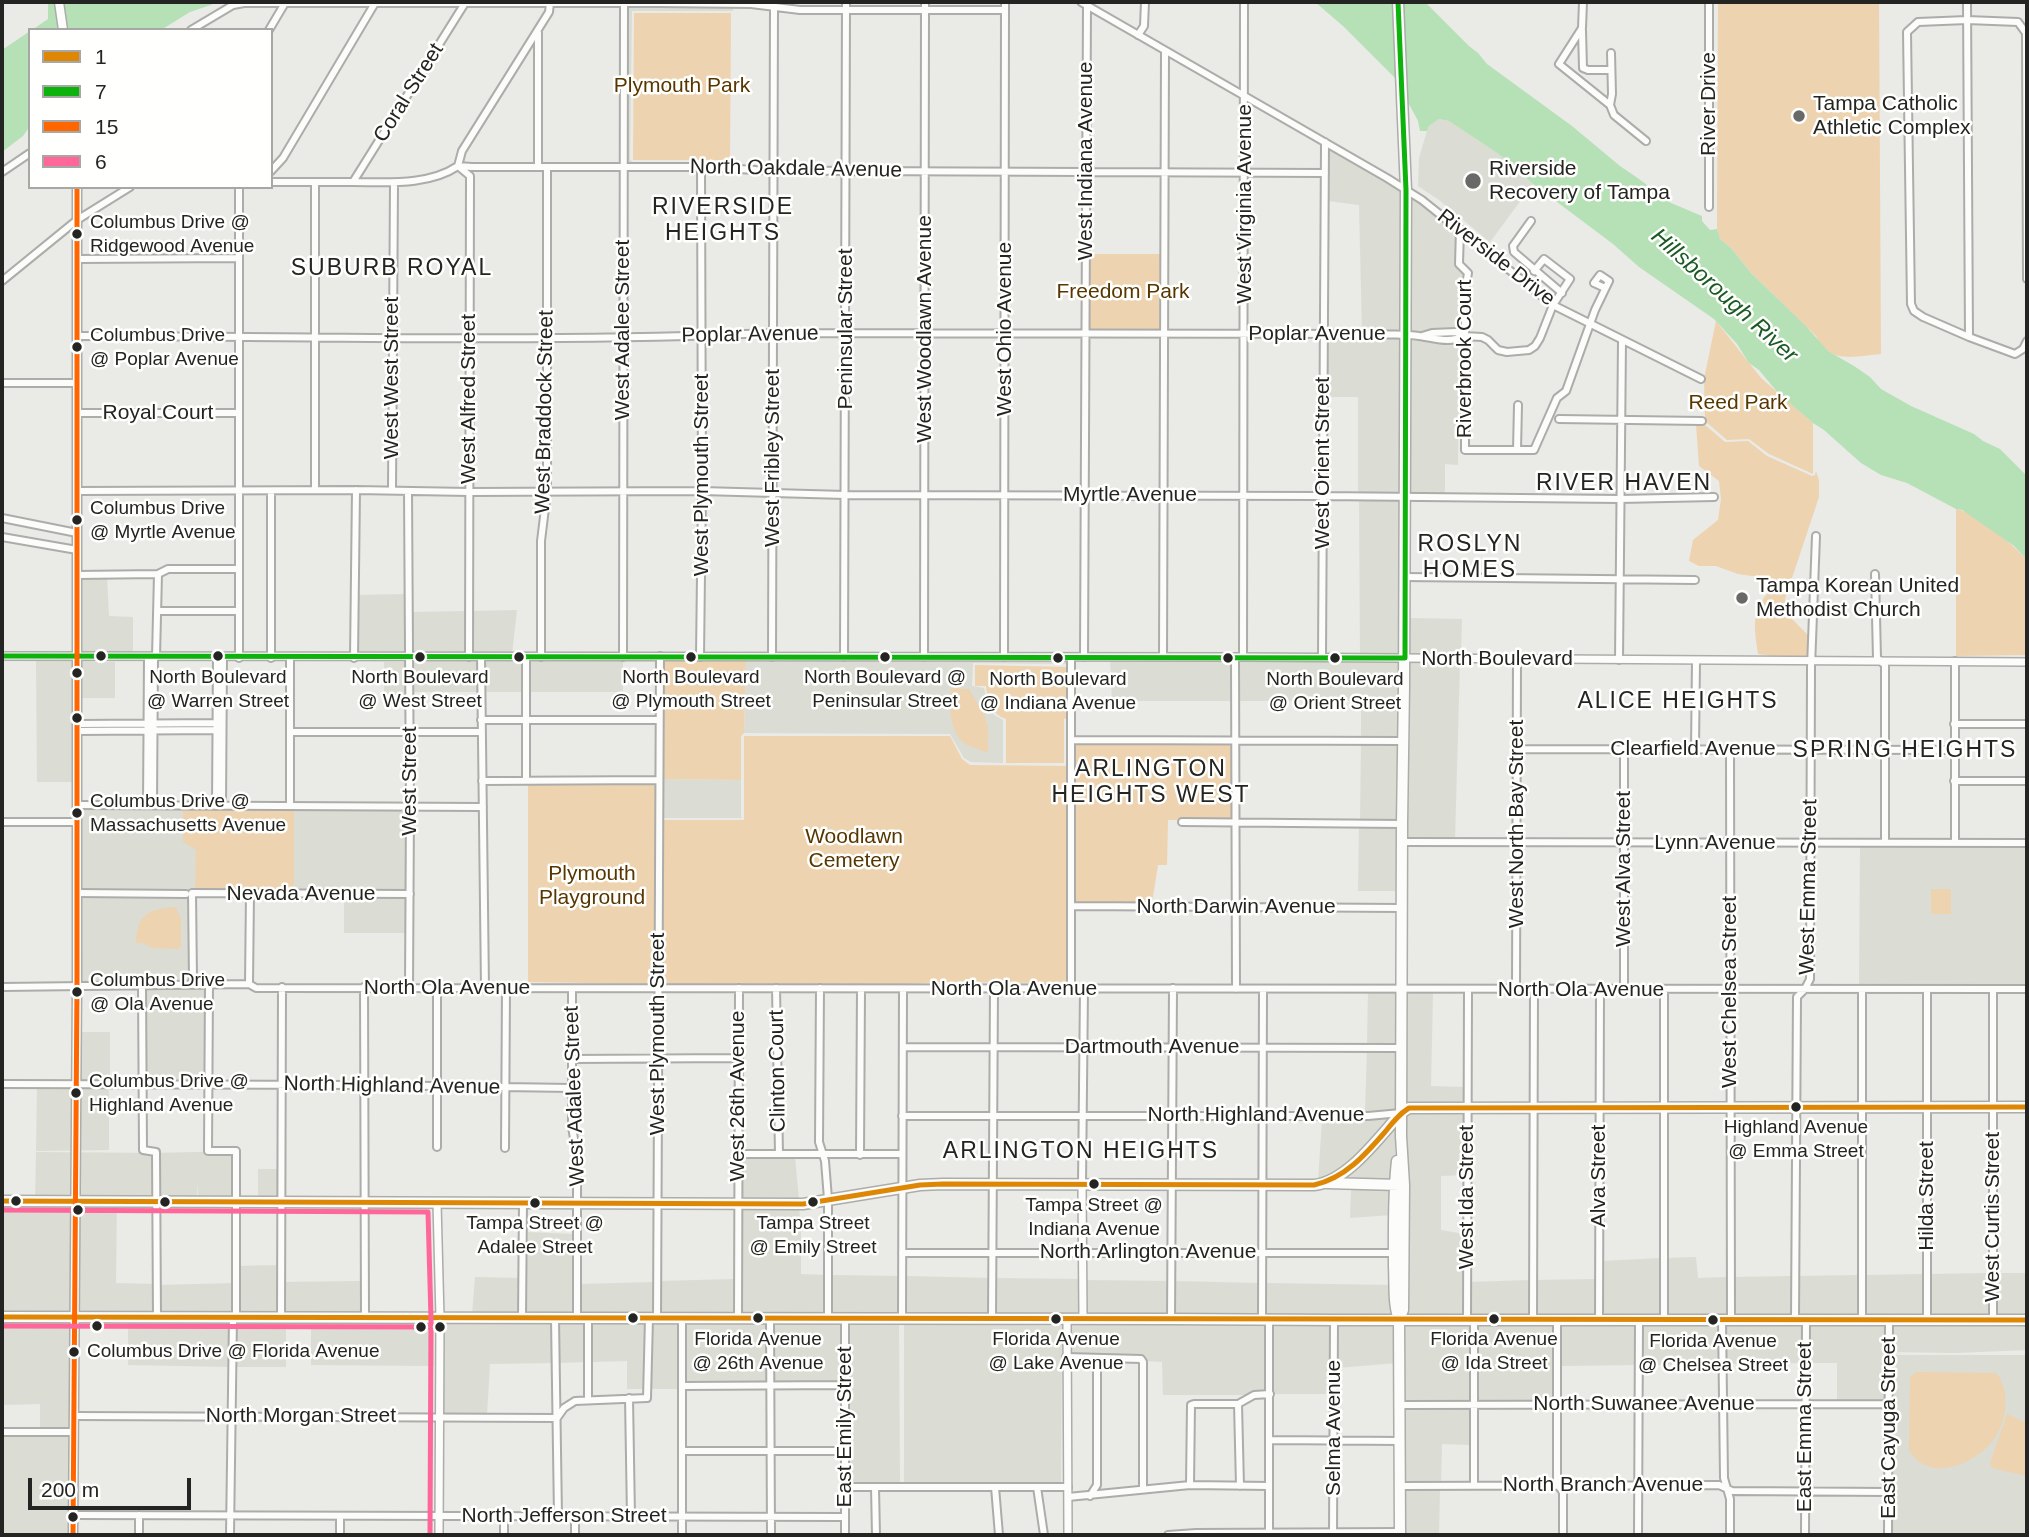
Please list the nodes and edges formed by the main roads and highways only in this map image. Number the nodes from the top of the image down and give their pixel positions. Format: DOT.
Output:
graph roads {
  1 [pos="59,2"];
  2 [pos="1398,2"];
  3 [pos="63,28"];
  4 [pos="77,189"];
  5 [pos="2027,1107"];
  6 [pos="1401,1113"];
  7 [pos="1327,1183"];
  8 [pos="1399,1184"];
  9 [pos="2,1201"];
  10 [pos="75,1201"];
  11 [pos="2,1317"];
  12 [pos="75,1317"];
  13 [pos="1399,1320"];
  14 [pos="2027,1320"];
  15 [pos="1400,1534"];
  16 [pos="73,1535"];
  1 -- 3 [label="main road"];
  2 -- 6 [label="main road"];
  4 -- 10 [label="main road"];
  5 -- 6 [label="main road, North Highland Avenue"];
  6 -- 7 [label="main road"];
  6 -- 8 [label="main road"];
  7 -- 8 [label="main road"];
  7 -- 10 [label="main road"];
  8 -- 13 [label="main road"];
  8 -- 13 [label="main road"];
  9 -- 10 [label="main road"];
  10 -- 12 [label="main road"];
  11 -- 12 [label="main road"];
  12 -- 13 [label="main road"];
  12 -- 16 [label="main road"];
  13 -- 14 [label="main road"];
  13 -- 15 [label="main road"];
}
